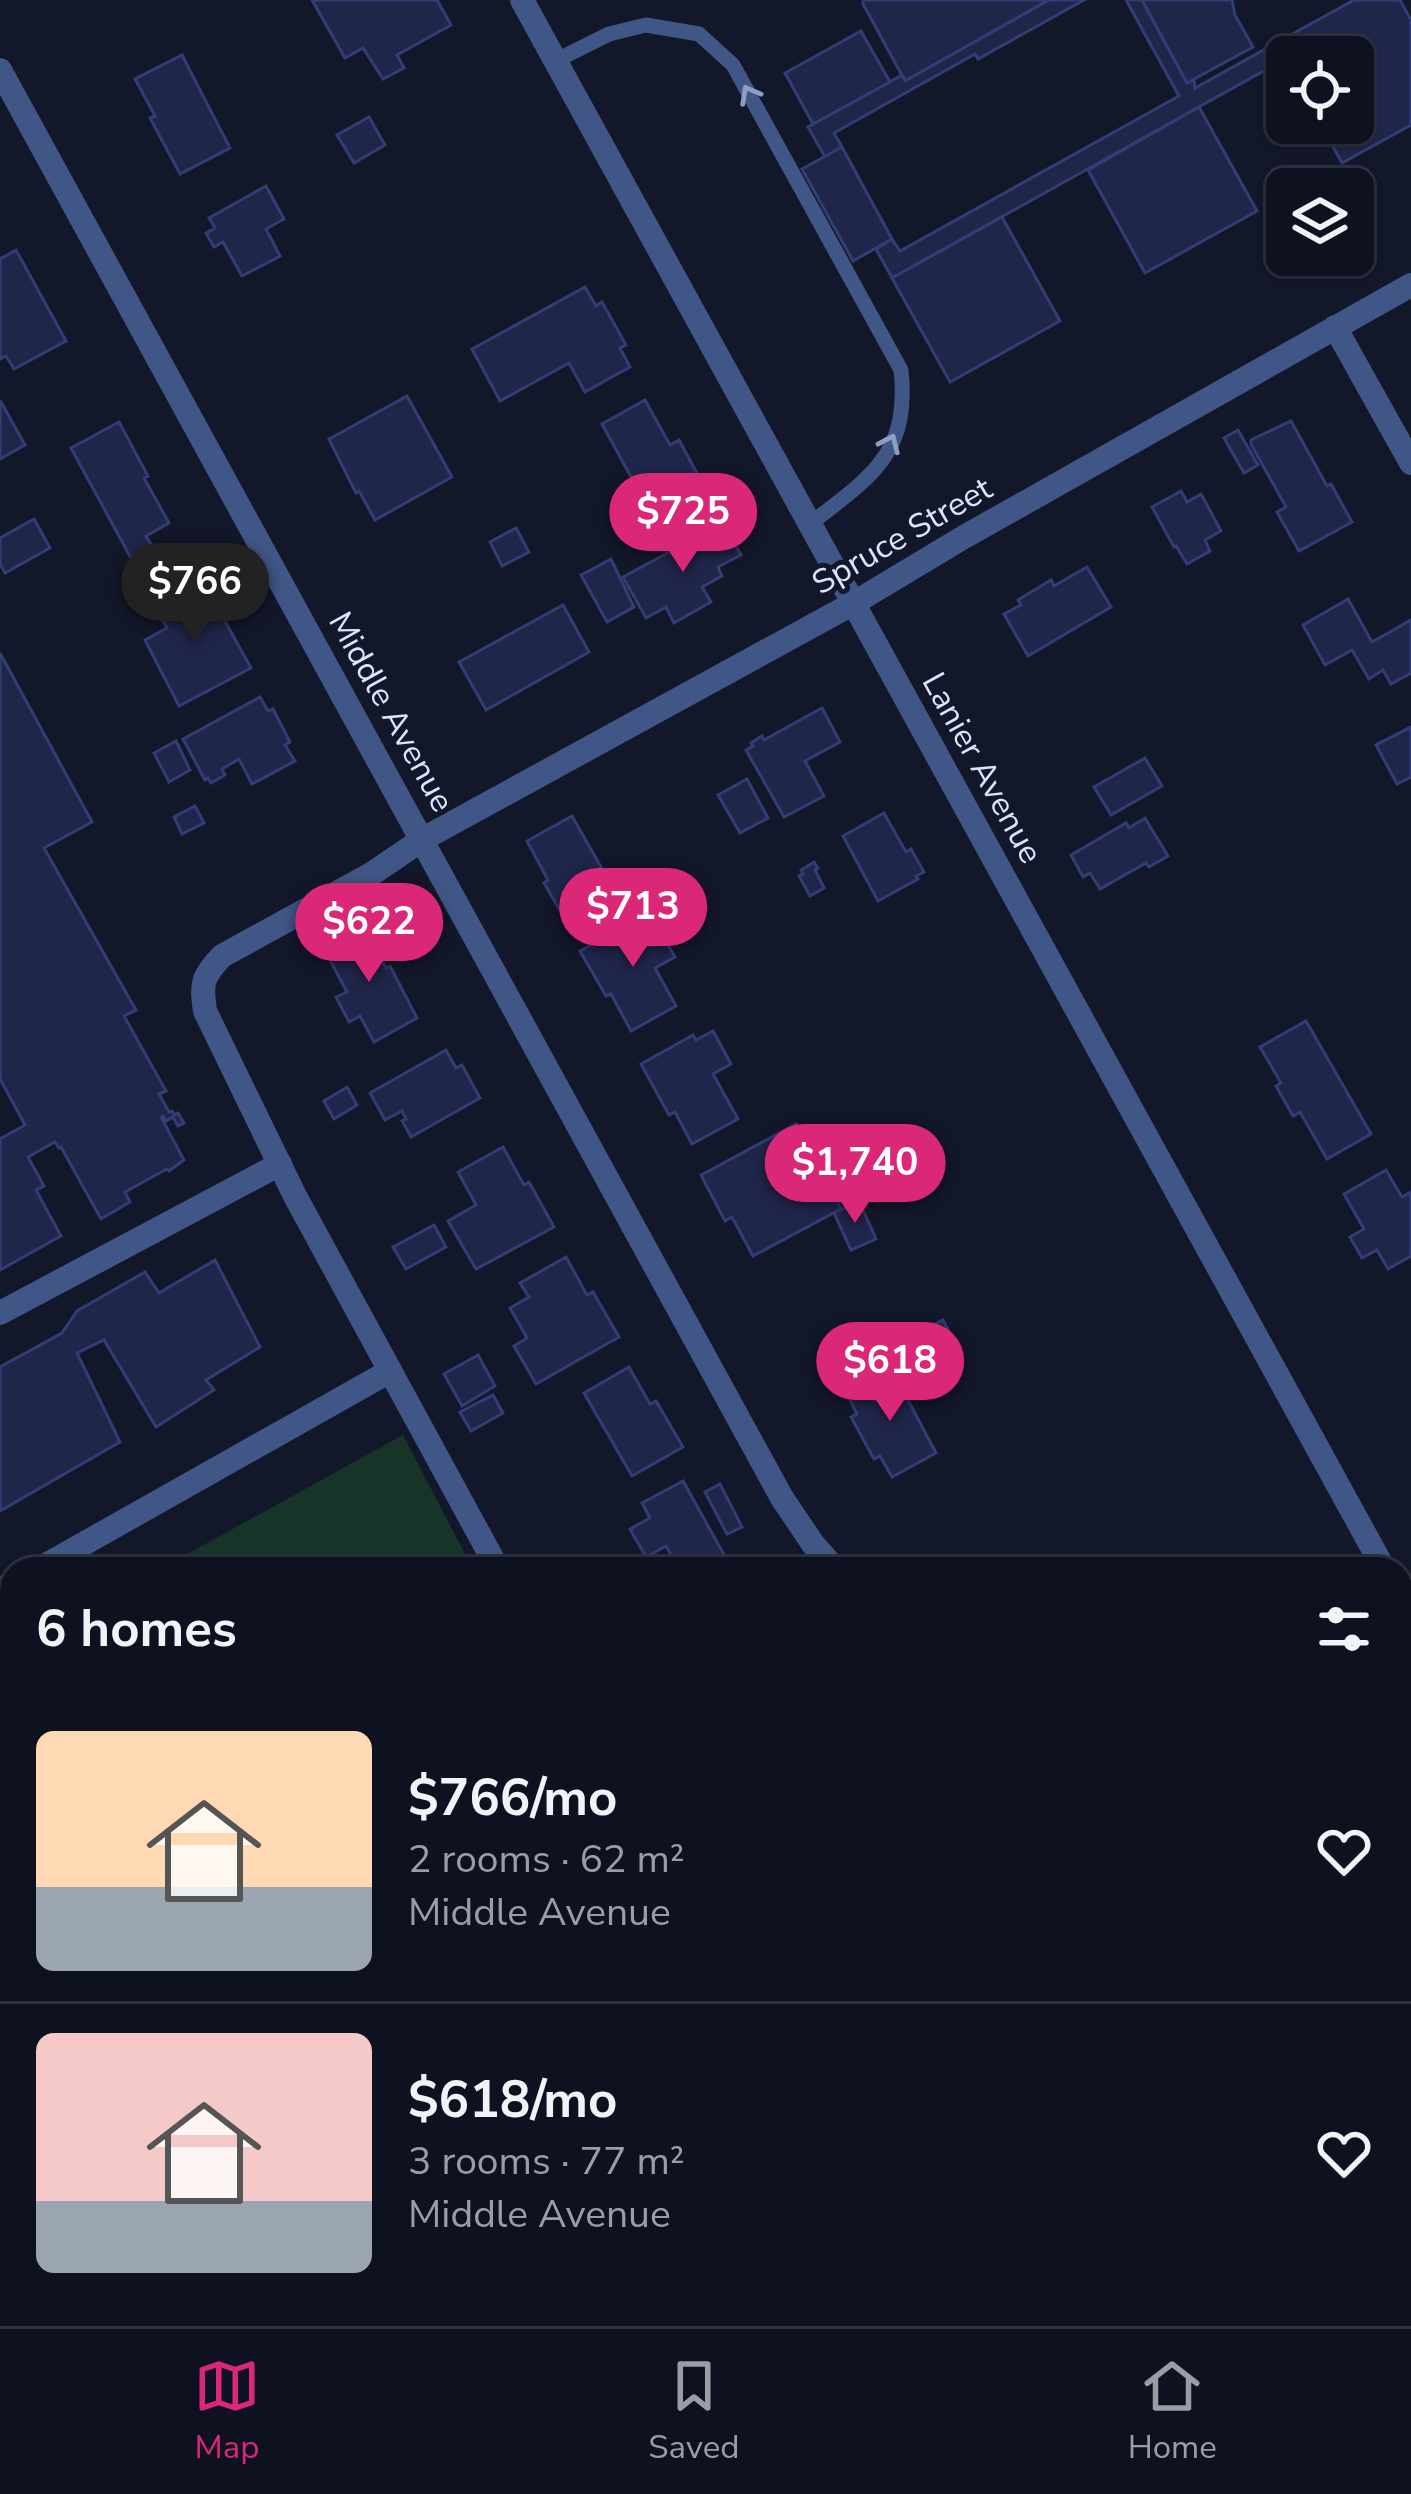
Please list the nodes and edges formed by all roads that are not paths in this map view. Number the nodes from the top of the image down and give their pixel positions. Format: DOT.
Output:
graph roads {
  1 [pos="522,0"];
  2 [pos="555,61"];
  3 [pos="0,70"];
  4 [pos="1411,285"];
  5 [pos="1335,327"];
  6 [pos="1411,464"];
  7 [pos="810,524"];
  8 [pos="854,603"];
  9 [pos="423,839"];
  10 [pos="280,1164"];
  11 [pos="0,1313"];
  12 [pos="390,1371"];
  13 [pos="60,1557"];
  14 [pos="491,1557"];
  15 [pos="824,1557"];
  16 [pos="1377,1557"];
  1 -- 2 [label="street, Lanier Avenue"];
  2 -- 7 [label="street, Lanier Avenue"];
  7 -- 2 [label="lane, one-way"];
  3 -- 9 [label="street, Middle Avenue"];
  4 -- 5 [label="street, Spruce Street"];
  5 -- 6 [label="street"];
  5 -- 8 [label="street, Spruce Street"];
  7 -- 8 [label="street, Lanier Avenue"];
  8 -- 9 [label="street, Spruce Street"];
  8 -- 16 [label="street, Lanier Avenue"];
  9 -- 10 [label="street, Spruce Street"];
  9 -- 15 [label="street, Middle Avenue"];
  10 -- 11 [label="street"];
  10 -- 12 [label="street"];
  12 -- 13 [label="street"];
  12 -- 14 [label="street"];
}
